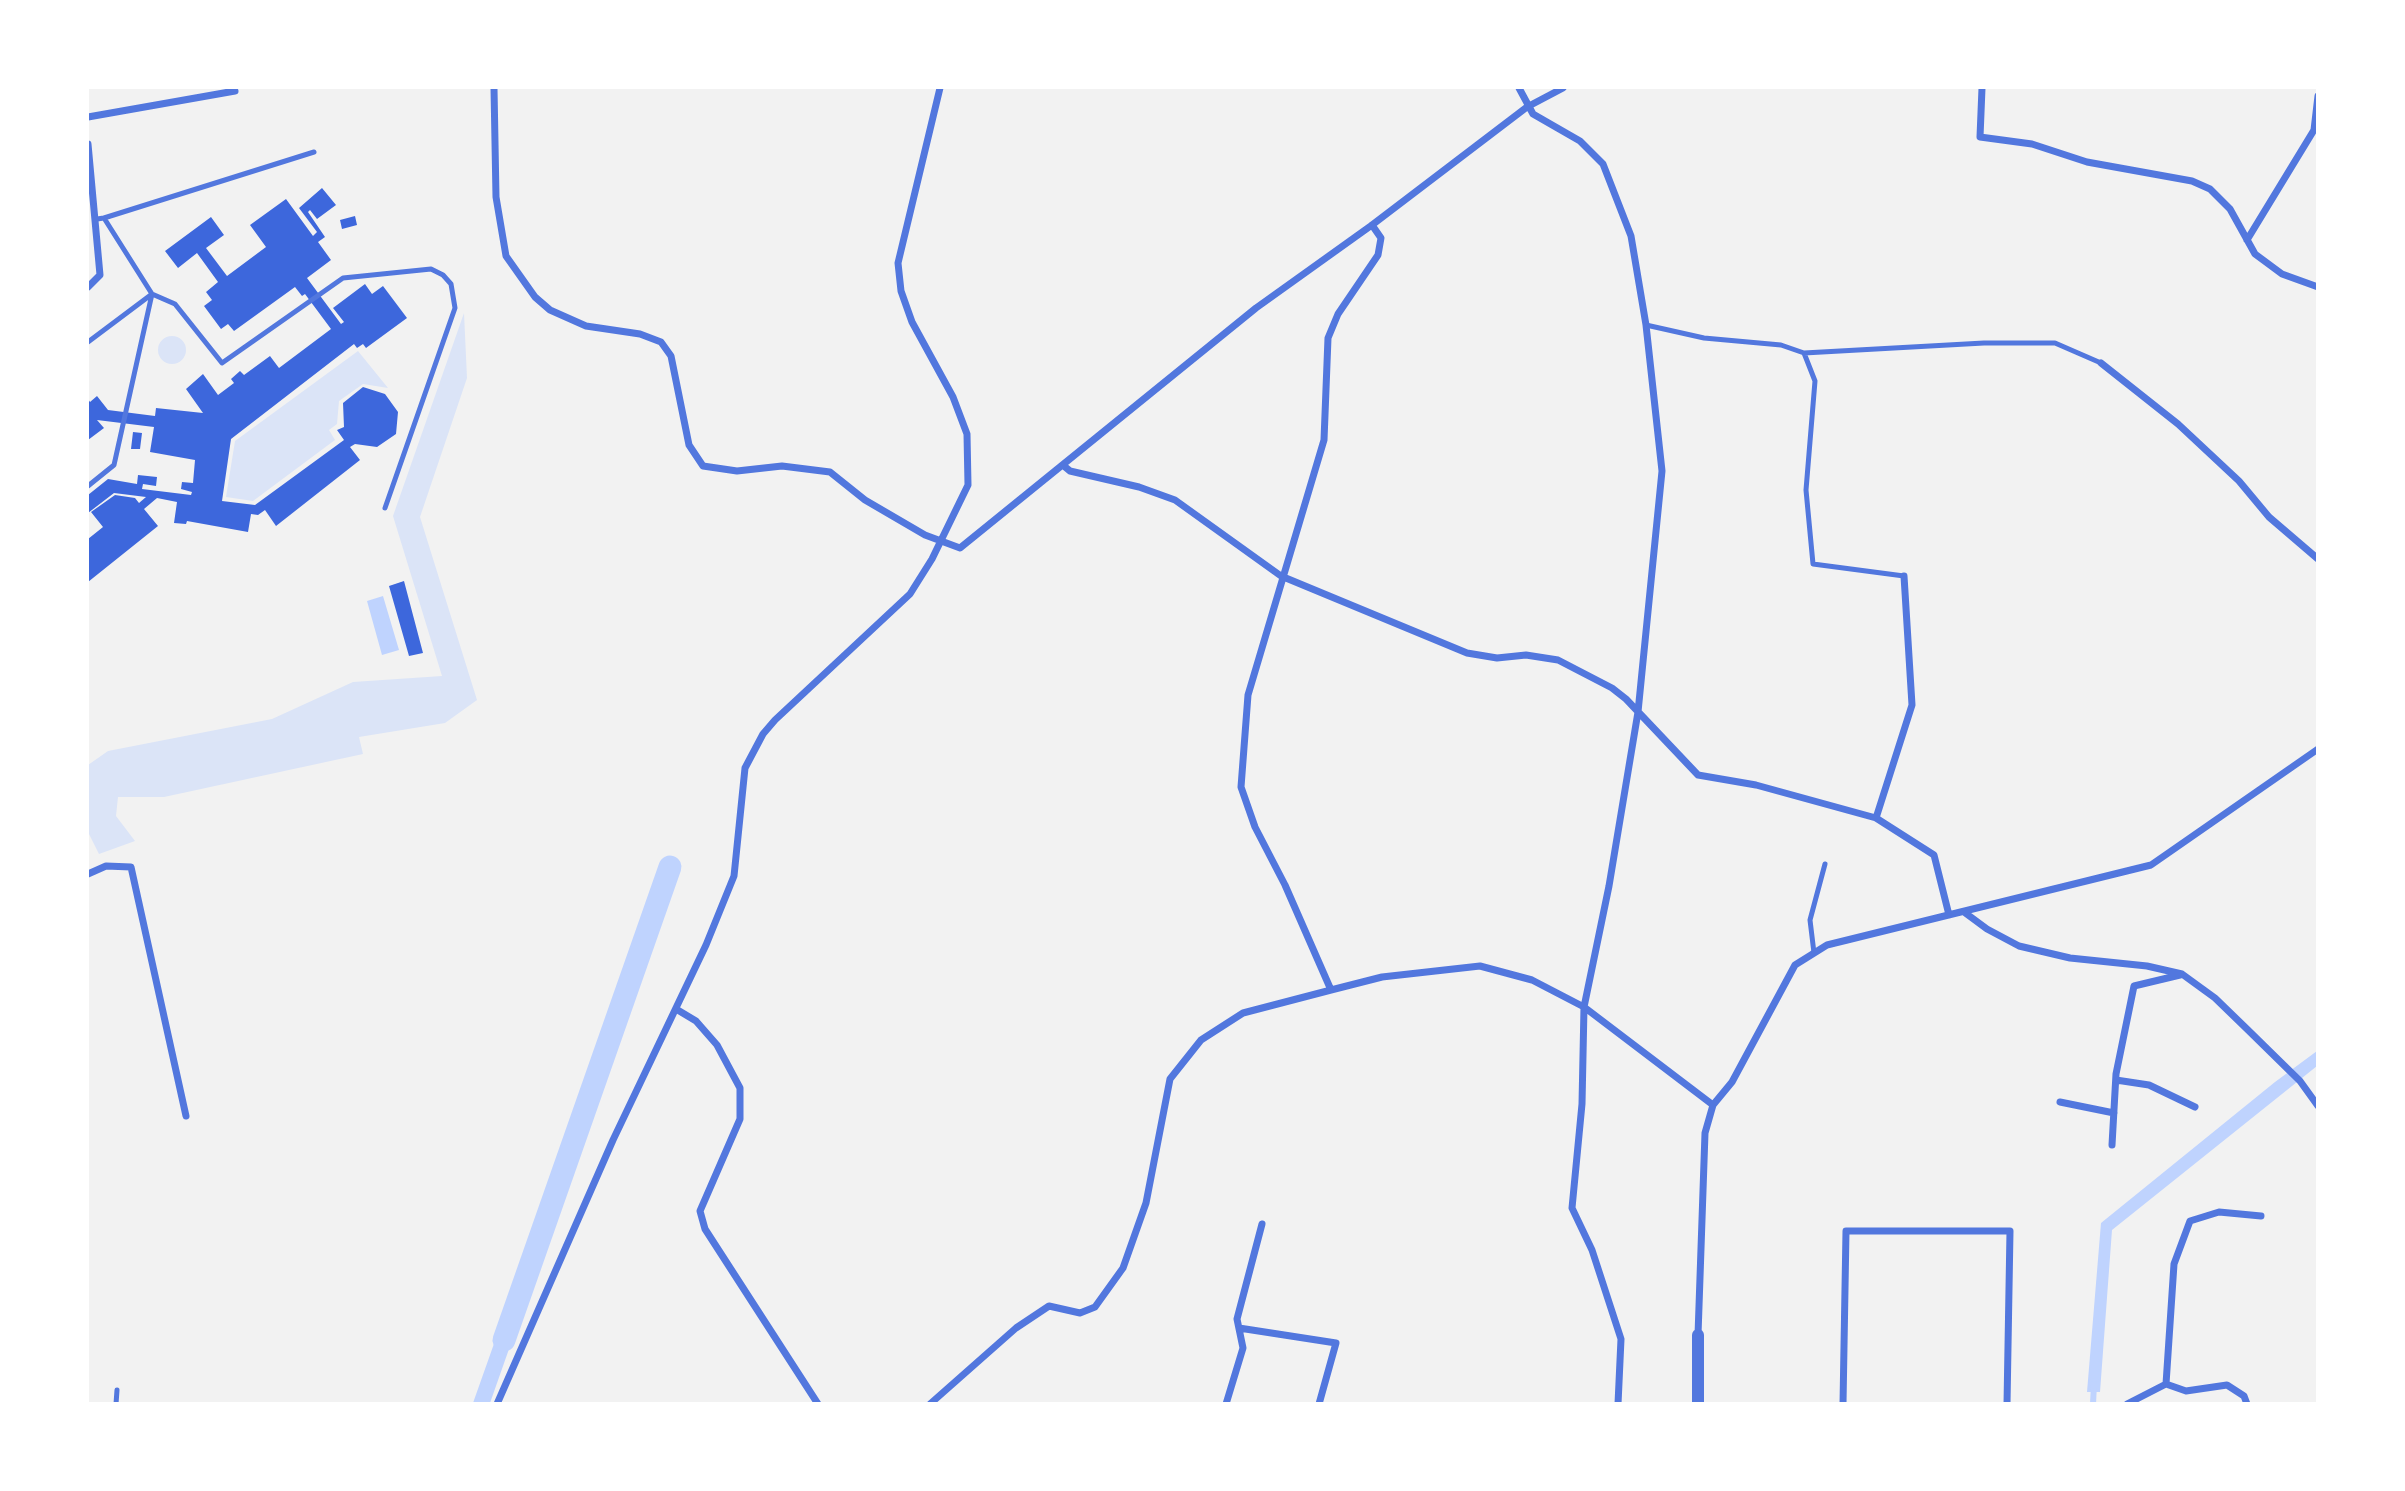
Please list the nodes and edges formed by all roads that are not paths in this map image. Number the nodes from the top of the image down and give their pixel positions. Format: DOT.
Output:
graph roads {
  1 [pos="234,88"];
  2 [pos="494,88"];
  3 [pos="940,88"];
  4 [pos="1519,88"];
  5 [pos="1563,88"];
  6 [pos="1982,88"];
  7 [pos="2318,96"];
  8 [pos="1527,107"];
  9 [pos="88,117"];
  10 [pos="88,144"];
  11 [pos="314,152"];
  12 [pos="101,218"];
  13 [pos="1372,225"];
  14 [pos="2247,240"];
  15 [pos="88,287"];
  16 [pos="2318,287"];
  17 [pos="152,294"];
  18 [pos="1646,325"];
  19 [pos="88,342"];
  20 [pos="1804,353"];
  21 [pos="2101,363"];
  22 [pos="1063,466"];
  23 [pos="88,486"];
  24 [pos="385,508"];
  25 [pos="940,542"];
  26 [pos="2318,559"];
  27 [pos="1281,576"];
  28 [pos="1904,576"];
  29 [pos="1638,712"];
  30 [pos="2318,749"];
  31 [pos="1876,818"];
  32 [pos="1825,864"];
  33 [pos="88,874"];
  34 [pos="1964,912"];
  35 [pos="1949,915"];
  36 [pos="1814,953"];
  37 [pos="2182,974"];
  38 [pos="1331,990"];
  39 [pos="1584,1007"];
  40 [pos="676,1009"];
  41 [pos="2116,1080"];
  42 [pos="2060,1102"];
  43 [pos="1713,1105"];
  44 [pos="2318,1106"];
  45 [pos="2196,1107"];
  46 [pos="2114,1113"];
  47 [pos="186,1116"];
  48 [pos="2112,1145"];
  49 [pos="2260,1216"];
  50 [pos="1262,1224"];
  51 [pos="1239,1328"];
  52 [pos="1698,1335"];
  53 [pos="2166,1384"];
  54 [pos="117,1390"];
  55 [pos="116,1404"];
  56 [pos="497,1404"];
  57 [pos="818,1404"];
  58 [pos="930,1404"];
  59 [pos="1226,1404"];
  60 [pos="1319,1404"];
  61 [pos="1618,1404"];
  62 [pos="1698,1404"];
  63 [pos="1843,1404"];
  64 [pos="2007,1404"];
  65 [pos="2127,1404"];
  66 [pos="2247,1404"];
  1 -- 9 [label="street"];
  2 -- 25 [label="street"];
  3 -- 25 [label="street"];
  4 -- 8 [label="street"];
  5 -- 8 [label="street"];
  6 -- 14 [label="street"];
  7 -- 14 [label="street"];
  8 -- 13 [label="street"];
  8 -- 18 [label="street"];
  10 -- 12 [label="street"];
  11 -- 12 [label="lane"];
  12 -- 15 [label="street"];
  12 -- 17 [label="lane"];
  13 -- 22 [label="street"];
  13 -- 27 [label="street"];
  14 -- 16 [label="street"];
  17 -- 19 [label="lane"];
  17 -- 23 [label="lane"];
  17 -- 24 [label="lane"];
  18 -- 20 [label="lane"];
  18 -- 29 [label="street"];
  20 -- 21 [label="lane"];
  20 -- 28 [label="lane"];
  21 -- 26 [label="street"];
  22 -- 25 [label="street"];
  22 -- 27 [label="street"];
  25 -- 40 [label="street"];
  27 -- 29 [label="street"];
  27 -- 38 [label="street"];
  28 -- 31 [label="street"];
  29 -- 31 [label="street"];
  29 -- 39 [label="street"];
  30 -- 34 [label="street"];
  31 -- 35 [label="street"];
  32 -- 36 [label="lane"];
  33 -- 47 [label="street"];
  34 -- 35 [label="street"];
  34 -- 37 [label="street"];
  35 -- 36 [label="street"];
  36 -- 43 [label="street"];
  37 -- 41 [label="street"];
  37 -- 44 [label="street"];
  38 -- 39 [label="street"];
  38 -- 58 [label="street"];
  39 -- 43 [label="street"];
  39 -- 61 [label="street"];
  40 -- 56 [label="street"];
  40 -- 57 [label="street"];
  41 -- 45 [label="street"];
  41 -- 46 [label="street"];
  42 -- 46 [label="street"];
  43 -- 52 [label="street"];
  46 -- 48 [label="street"];
  49 -- 53 [label="street"];
  50 -- 51 [label="street"];
  51 -- 59 [label="street"];
  51 -- 60 [label="street"];
  52 -- 62 [label="street"];
  53 -- 65 [label="street"];
  53 -- 66 [label="street"];
  54 -- 55 [label="lane"];
  63 -- 64 [label="street"];
}
